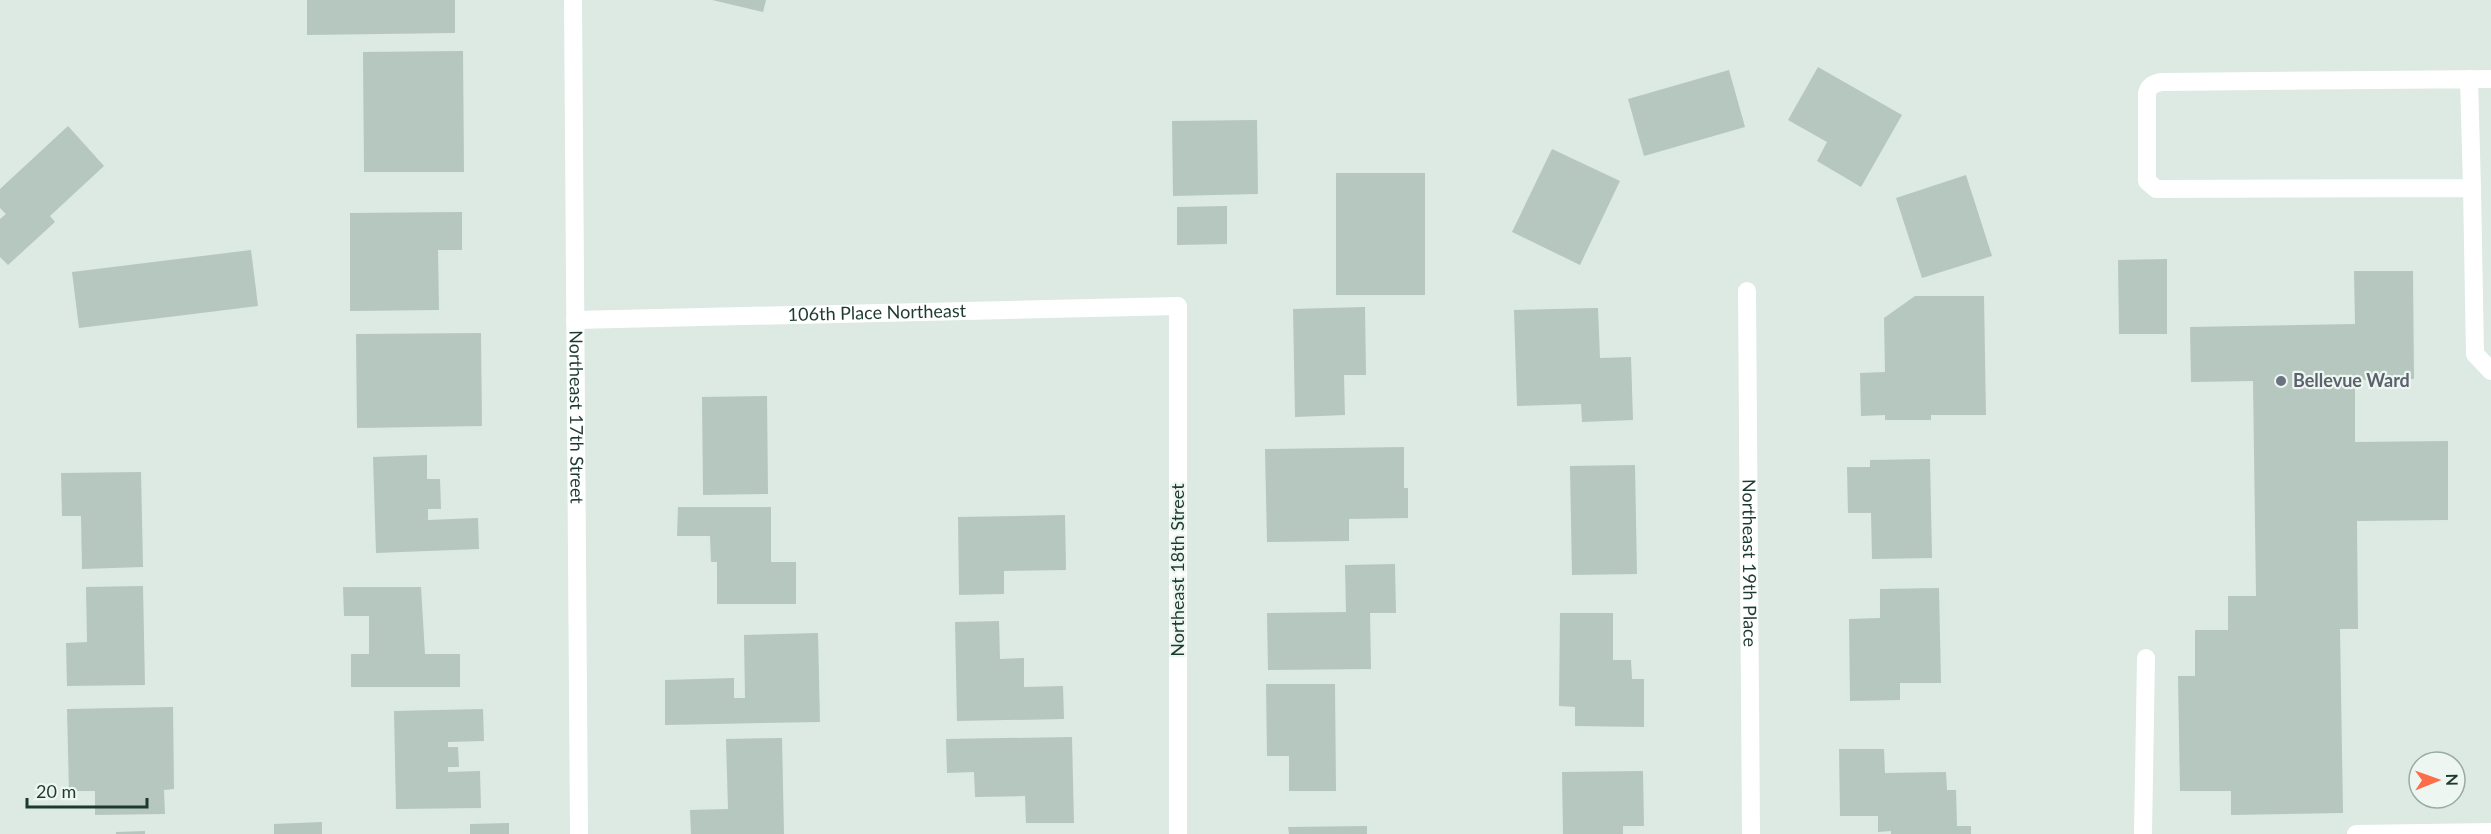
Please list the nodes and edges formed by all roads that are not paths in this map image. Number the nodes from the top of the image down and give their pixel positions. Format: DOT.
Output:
graph roads {
  1 [pos="573,0"];
  2 [pos="2469,79"];
  3 [pos="2491,79"];
  4 [pos="2472,188"];
  5 [pos="1747,291"];
  6 [pos="1178,306"];
  7 [pos="575,320"];
  8 [pos="2491,371"];
  9 [pos="2146,658"];
  10 [pos="2491,832"];
  11 [pos="579,834"];
  12 [pos="1178,834"];
  13 [pos="1751,834"];
  14 [pos="2143,834"];
  15 [pos="2356,834"];
  1 -- 7 [label="street, Northeast 17th Street"];
  2 -- 3 [label="street"];
  2 -- 4 [label="street"];
  2 -- 4 [label="street"];
  4 -- 8 [label="street"];
  5 -- 13 [label="street, Northeast 19th Place"];
  6 -- 7 [label="street, 106th Place Northeast"];
  6 -- 12 [label="street, Northeast 18th Street"];
  7 -- 11 [label="street, Northeast 17th Street"];
  9 -- 14 [label="street"];
  10 -- 15 [label="street"];
}
